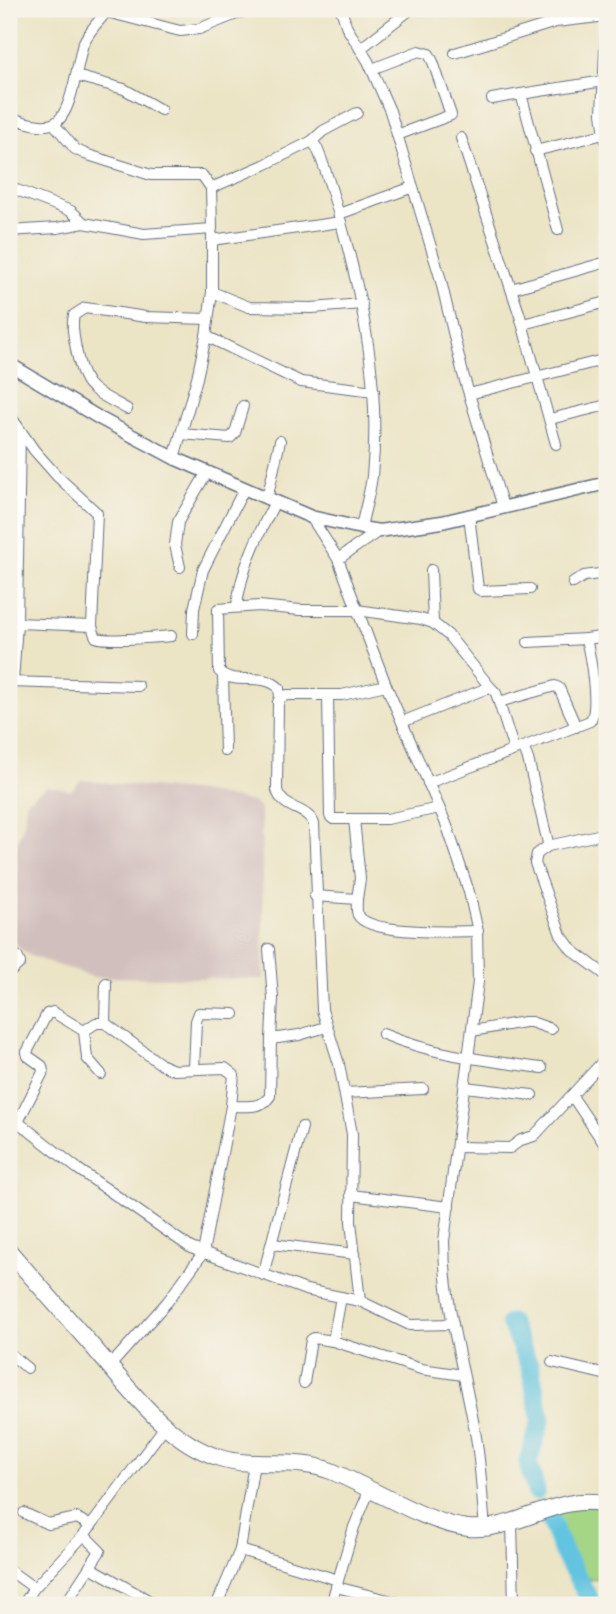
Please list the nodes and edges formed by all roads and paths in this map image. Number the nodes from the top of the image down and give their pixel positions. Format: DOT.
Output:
graph roads {
  1 [pos="249,9"];
  2 [pos="341,9"];
  3 [pos="411,9"];
  4 [pos="607,9"];
  5 [pos="108,10"];
  6 [pos="607,16"];
  7 [pos="607,26"];
  8 [pos="360,49"];
  9 [pos="455,53"];
  10 [pos="372,69"];
  11 [pos="76,76"];
  12 [pos="604,80"];
  13 [pos="521,94"];
  14 [pos="492,99"];
  15 [pos="161,110"];
  16 [pos="605,112"];
  17 [pos="358,113"];
  18 [pos="9,117"];
  19 [pos="54,124"];
  20 [pos="604,134"];
  21 [pos="397,135"];
  22 [pos="461,138"];
  23 [pos="312,141"];
  24 [pos="607,148"];
  25 [pos="535,151"];
  26 [pos="9,187"];
  27 [pos="412,187"];
  28 [pos="211,188"];
  29 [pos="340,218"];
  30 [pos="84,223"];
  31 [pos="558,230"];
  32 [pos="9,231"];
  33 [pos="212,235"];
  34 [pos="607,262"];
  35 [pos="511,289"];
  36 [pos="212,292"];
  37 [pos="607,302"];
  38 [pos="362,304"];
  39 [pos="208,319"];
  40 [pos="523,324"];
  41 [pos="206,336"];
  42 [pos="607,359"];
  43 [pos="9,364"];
  44 [pos="538,376"];
  45 [pos="374,391"];
  46 [pos="469,394"];
  47 [pos="607,405"];
  48 [pos="243,406"];
  49 [pos="127,409"];
  50 [pos="9,414"];
  51 [pos="550,419"];
  52 [pos="20,431"];
  53 [pos="181,434"];
  54 [pos="280,441"];
  55 [pos="556,444"];
  56 [pos="174,458"];
  57 [pos="207,472"];
  58 [pos="607,483"];
  59 [pos="244,489"];
  60 [pos="271,500"];
  61 [pos="503,507"];
  62 [pos="470,515"];
  63 [pos="311,517"];
  64 [pos="361,528"];
  65 [pos="379,531"];
  66 [pos="338,559"];
  67 [pos="180,567"];
  68 [pos="431,570"];
  69 [pos="607,573"];
  70 [pos="573,583"];
  71 [pos="530,589"];
  72 [pos="237,606"];
  73 [pos="357,610"];
  74 [pos="18,623"];
  75 [pos="433,623"];
  76 [pos="92,626"];
  77 [pos="193,635"];
  78 [pos="171,636"];
  79 [pos="607,636"];
  80 [pos="586,639"];
  81 [pos="528,642"];
  82 [pos="223,676"];
  83 [pos="11,682"];
  84 [pos="386,685"];
  85 [pos="138,686"];
  86 [pos="490,687"];
  87 [pos="327,695"];
  88 [pos="280,698"];
  89 [pos="499,702"];
  90 [pos="402,722"];
  91 [pos="576,727"];
  92 [pos="519,749"];
  93 [pos="225,751"];
  94 [pos="428,783"];
  95 [pos="439,808"];
  96 [pos="354,819"];
  97 [pos="607,833"];
  98 [pos="548,846"];
  99 [pos="315,896"];
  100 [pos="357,899"];
  101 [pos="478,931"];
  102 [pos="269,950"];
  103 [pos="9,951"];
  104 [pos="9,973"];
  105 [pos="607,976"];
  106 [pos="106,983"];
  107 [pos="234,1014"];
  108 [pos="105,1023"];
  109 [pos="326,1027"];
  110 [pos="551,1029"];
  111 [pos="84,1031"];
  112 [pos="472,1031"];
  113 [pos="383,1034"];
  114 [pos="271,1039"];
  115 [pos="607,1057"];
  116 [pos="469,1059"];
  117 [pos="541,1068"];
  118 [pos="194,1069"];
  119 [pos="101,1074"];
  120 [pos="465,1087"];
  121 [pos="423,1089"];
  122 [pos="345,1093"];
  123 [pos="532,1095"];
  124 [pos="572,1096"];
  125 [pos="231,1106"];
  126 [pos="9,1115"];
  127 [pos="18,1122"];
  128 [pos="302,1127"];
  129 [pos="605,1145"];
  130 [pos="458,1147"];
  131 [pos="351,1195"];
  132 [pos="449,1207"];
  133 [pos="272,1244"];
  134 [pos="9,1251"];
  135 [pos="203,1253"];
  136 [pos="355,1254"];
  137 [pos="263,1275"];
  138 [pos="341,1297"];
  139 [pos="360,1301"];
  140 [pos="453,1324"];
  141 [pos="333,1341"];
  142 [pos="9,1353"];
  143 [pos="552,1362"];
  144 [pos="110,1366"];
  145 [pos="27,1368"];
  146 [pos="463,1375"];
  147 [pos="607,1375"];
  148 [pos="303,1382"];
  149 [pos="166,1425"];
  150 [pos="254,1463"];
  151 [pos="370,1489"];
  152 [pos="607,1500"];
  153 [pos="24,1513"];
  154 [pos="512,1522"];
  155 [pos="91,1526"];
  156 [pos="485,1528"];
  157 [pos="84,1535"];
  158 [pos="240,1550"];
  159 [pos="90,1567"];
  160 [pos="9,1570"];
  161 [pos="337,1583"];
  162 [pos="34,1588"];
  163 [pos="217,1604"];
  164 [pos="23,1605"];
  165 [pos="74,1605"];
  166 [pos="157,1605"];
  167 [pos="331,1605"];
  168 [pos="408,1605"];
  169 [pos="514,1605"];
  1 -- 5 [label="street"];
  2 -- 8 [label="street"];
  3 -- 8 [label="street"];
  4 -- 6 [label="street"];
  5 -- 11 [label="street"];
  6 -- 7 [label="street"];
  6 -- 9 [label="street"];
  7 -- 12 [label="street"];
  8 -- 10 [label="street"];
  10 -- 21 [label="street"];
  10 -- 21 [label="street"];
  11 -- 15 [label="street"];
  11 -- 19 [label="street"];
  12 -- 13 [label="street"];
  12 -- 16 [label="street"];
  13 -- 14 [label="street"];
  13 -- 25 [label="street"];
  16 -- 20 [label="street"];
  17 -- 23 [label="street"];
  18 -- 19 [label="street"];
  19 -- 28 [label="street"];
  20 -- 24 [label="street"];
  20 -- 25 [label="street"];
  21 -- 27 [label="street"];
  22 -- 35 [label="street"];
  23 -- 28 [label="street"];
  23 -- 29 [label="street"];
  25 -- 31 [label="street"];
  26 -- 30 [label="street"];
  27 -- 29 [label="street"];
  27 -- 46 [label="street"];
  28 -- 33 [label="street"];
  29 -- 33 [label="street"];
  29 -- 38 [label="street"];
  30 -- 32 [label="street"];
  30 -- 33 [label="street"];
  33 -- 36 [label="street"];
  34 -- 35 [label="street"];
  35 -- 40 [label="street"];
  36 -- 38 [label="street"];
  36 -- 39 [label="street"];
  37 -- 40 [label="street"];
  38 -- 45 [label="street"];
  39 -- 41 [label="street"];
  39 -- 49 [label="street"];
  40 -- 44 [label="street"];
  41 -- 45 [label="street"];
  41 -- 53 [label="street"];
  42 -- 44 [label="street"];
  43 -- 56 [label="street"];
  44 -- 46 [label="street"];
  44 -- 51 [label="street"];
  45 -- 64 [label="street"];
  46 -- 61 [label="street"];
  47 -- 51 [label="street"];
  48 -- 53 [label="street"];
  50 -- 52 [label="street"];
  51 -- 55 [label="street"];
  52 -- 74 [label="street"];
  52 -- 76 [label="street"];
  53 -- 56 [label="street"];
  54 -- 60 [label="street"];
  56 -- 57 [label="street"];
  57 -- 59 [label="street"];
  57 -- 67 [label="street"];
  58 -- 61 [label="street"];
  59 -- 60 [label="street"];
  59 -- 77 [label="street"];
  60 -- 63 [label="street"];
  60 -- 72 [label="street"];
  61 -- 62 [label="street"];
  62 -- 65 [label="street"];
  62 -- 71 [label="street"];
  63 -- 64 [label="street"];
  63 -- 66 [label="street"];
  64 -- 65 [label="street"];
  65 -- 66 [label="street"];
  66 -- 73 [label="street"];
  68 -- 75 [label="street"];
  69 -- 70 [label="street"];
  72 -- 73 [label="street"];
  72 -- 82 [label="street"];
  73 -- 75 [label="street"];
  73 -- 84 [label="street"];
  74 -- 76 [label="street"];
  74 -- 83 [label="street"];
  75 -- 86 [label="street"];
  76 -- 78 [label="street"];
  79 -- 80 [label="street"];
  80 -- 81 [label="street"];
  80 -- 91 [label="street"];
  82 -- 88 [label="street"];
  82 -- 93 [label="street"];
  83 -- 85 [label="street"];
  84 -- 87 [label="street"];
  84 -- 90 [label="street"];
  86 -- 89 [label="street"];
  86 -- 90 [label="street"];
  87 -- 88 [label="street"];
  87 -- 96 [label="street"];
  88 -- 99 [label="street"];
  89 -- 91 [label="street"];
  89 -- 92 [label="street"];
  90 -- 94 [label="street"];
  91 -- 92 [label="street"];
  92 -- 94 [label="street"];
  92 -- 98 [label="street"];
  94 -- 95 [label="street"];
  95 -- 96 [label="street"];
  95 -- 101 [label="street"];
  96 -- 100 [label="street"];
  97 -- 98 [label="street"];
  98 -- 105 [label="street"];
  99 -- 100 [label="street"];
  99 -- 109 [label="street"];
  100 -- 101 [label="street"];
  101 -- 112 [label="street"];
  102 -- 114 [label="street"];
  103 -- 104 [label="street"];
  106 -- 108 [label="street"];
  107 -- 118 [label="street"];
  108 -- 111 [label="street"];
  108 -- 118 [label="street"];
  109 -- 114 [label="street"];
  109 -- 122 [label="street"];
  110 -- 112 [label="street"];
  111 -- 119 [label="street"];
  111 -- 127 [label="street"];
  112 -- 116 [label="street"];
  113 -- 116 [label="street"];
  114 -- 125 [label="street"];
  115 -- 124 [label="street"];
  116 -- 117 [label="street"];
  116 -- 120 [label="street"];
  118 -- 125 [label="street"];
  120 -- 123 [label="street"];
  120 -- 130 [label="street"];
  121 -- 122 [label="street"];
  122 -- 131 [label="street"];
  124 -- 129 [label="street"];
  124 -- 130 [label="street"];
  125 -- 135 [label="street"];
  126 -- 127 [label="street"];
  127 -- 135 [label="street"];
  128 -- 133 [label="street"];
  130 -- 132 [label="street"];
  131 -- 132 [label="street"];
  131 -- 136 [label="street"];
  132 -- 140 [label="street"];
  133 -- 136 [label="street"];
  133 -- 137 [label="street"];
  134 -- 144 [label="highway"];
  135 -- 137 [label="street"];
  135 -- 144 [label="street"];
  136 -- 139 [label="street"];
  137 -- 138 [label="street"];
  138 -- 139 [label="street"];
  138 -- 141 [label="street"];
  139 -- 140 [label="street"];
  140 -- 146 [label="street"];
  141 -- 146 [label="street"];
  141 -- 148 [label="street"];
  142 -- 145 [label="street"];
  143 -- 147 [label="street"];
  144 -- 149 [label="highway"];
  146 -- 156 [label="street"];
  149 -- 150 [label="highway"];
  149 -- 155 [label="street"];
  150 -- 151 [label="highway"];
  150 -- 158 [label="street"];
  151 -- 156 [label="highway"];
  151 -- 161 [label="street"];
  152 -- 154 [label="highway"];
  153 -- 155 [label="street"];
  154 -- 156 [label="highway"];
  154 -- 169 [label="street"];
  155 -- 157 [label="street"];
  157 -- 159 [label="street"];
  157 -- 162 [label="street"];
  158 -- 161 [label="street"];
  158 -- 163 [label="street"];
  159 -- 165 [label="street"];
  159 -- 166 [label="street"];
  160 -- 162 [label="street"];
  161 -- 167 [label="street"];
  161 -- 168 [label="street"];
  162 -- 164 [label="street"];
}
